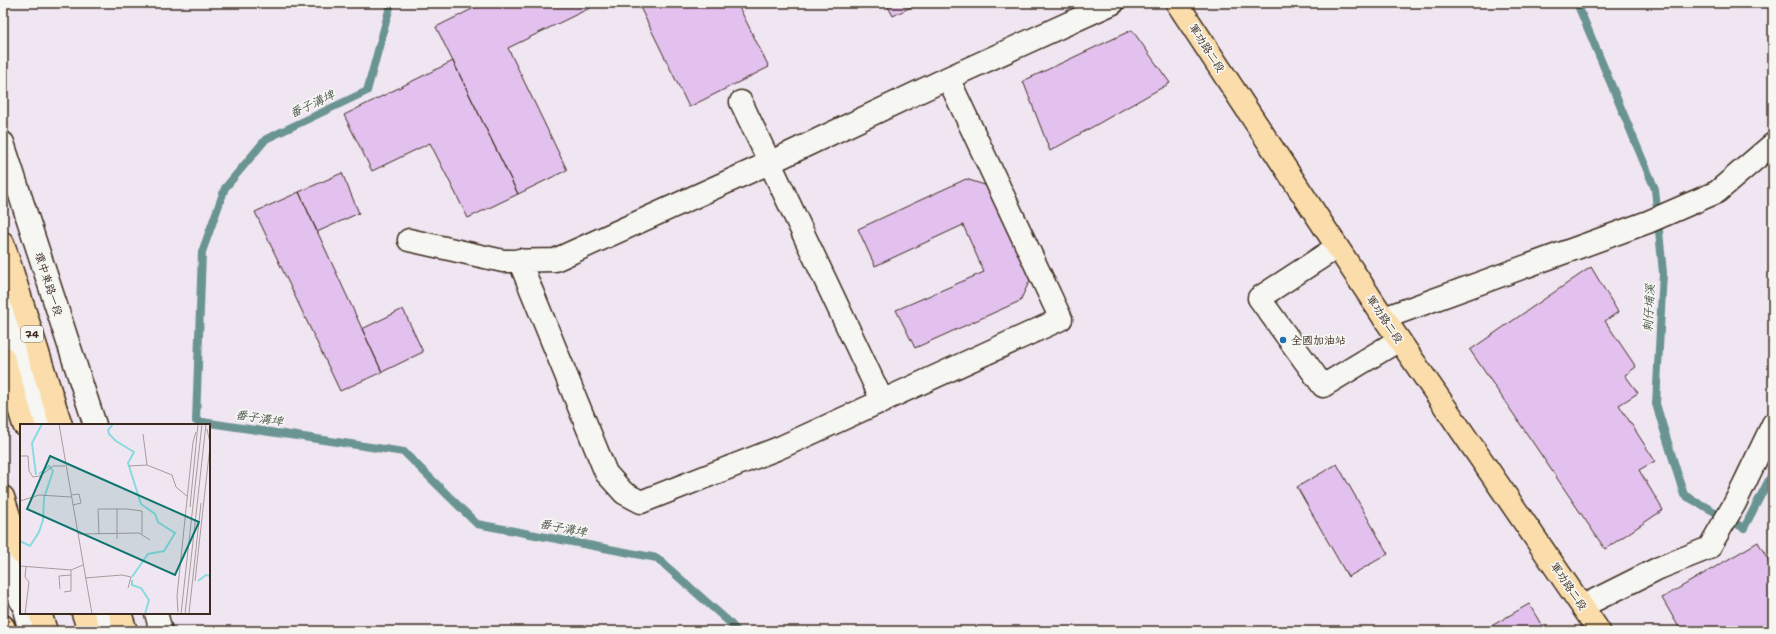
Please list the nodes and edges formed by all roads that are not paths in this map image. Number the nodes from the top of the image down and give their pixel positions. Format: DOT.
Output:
graph roads {
  1 [pos="1113,3"];
  2 [pos="1177,3"];
  3 [pos="948,78"];
  4 [pos="741,102"];
  5 [pos="3,143"];
  6 [pos="1773,144"];
  7 [pos="769,163"];
  8 [pos="409,240"];
  9 [pos="3,243"];
  10 [pos="1337,247"];
  11 [pos="519,260"];
  12 [pos="3,306"];
  13 [pos="1384,318"];
  14 [pos="1399,340"];
  15 [pos="3,357"];
  16 [pos="883,402"];
  17 [pos="24,424"];
  18 [pos="40,424"];
  19 [pos="61,424"];
  20 [pos="94,424"];
  21 [pos="1773,424"];
  22 [pos="3,497"];
  23 [pos="3,544"];
  24 [pos="20,550"];
  25 [pos="20,598"];
  26 [pos="1583,606"];
  27 [pos="25,614"];
  28 [pos="40,614"];
  29 [pos="83,614"];
  30 [pos="100,614"];
  31 [pos="120,614"];
  32 [pos="156,614"];
  33 [pos="3,626"];
  34 [pos="5,631"];
  35 [pos="30,631"];
  36 [pos="46,631"];
  37 [pos="88,631"];
  38 [pos="106,631"];
  39 [pos="126,631"];
  40 [pos="161,631"];
  41 [pos="1599,631"];
  1 -- 3 [label="street"];
  2 -- 10 [label="main road, 軍功路二段"];
  3 -- 7 [label="street"];
  3 -- 16 [label="street"];
  4 -- 7 [label="street"];
  5 -- 20 [label="street, 環中東路一段"];
  6 -- 13 [label="street"];
  7 -- 11 [label="street"];
  7 -- 16 [label="street"];
  8 -- 11 [label="street"];
  9 -- 19 [label="main road, 74"];
  10 -- 13 [label="main road, 軍功路二段"];
  10 -- 14 [label="street"];
  11 -- 16 [label="street"];
  12 -- 18 [label="street"];
  13 -- 14 [label="main road, 軍功路二段"];
  14 -- 26 [label="main road, 軍功路二段"];
  15 -- 17 [label="main road"];
  21 -- 26 [label="street"];
  22 -- 24 [label="main road"];
  23 -- 25 [label="street"];
  26 -- 41 [label="main road, 軍功路二段"];
  27 -- 35 [label="street"];
  28 -- 36 [label="main road"];
  29 -- 37 [label="main road"];
  30 -- 38 [label="street"];
  31 -- 39 [label="main road"];
  32 -- 40 [label="street"];
  33 -- 34 [label="main road"];
}
